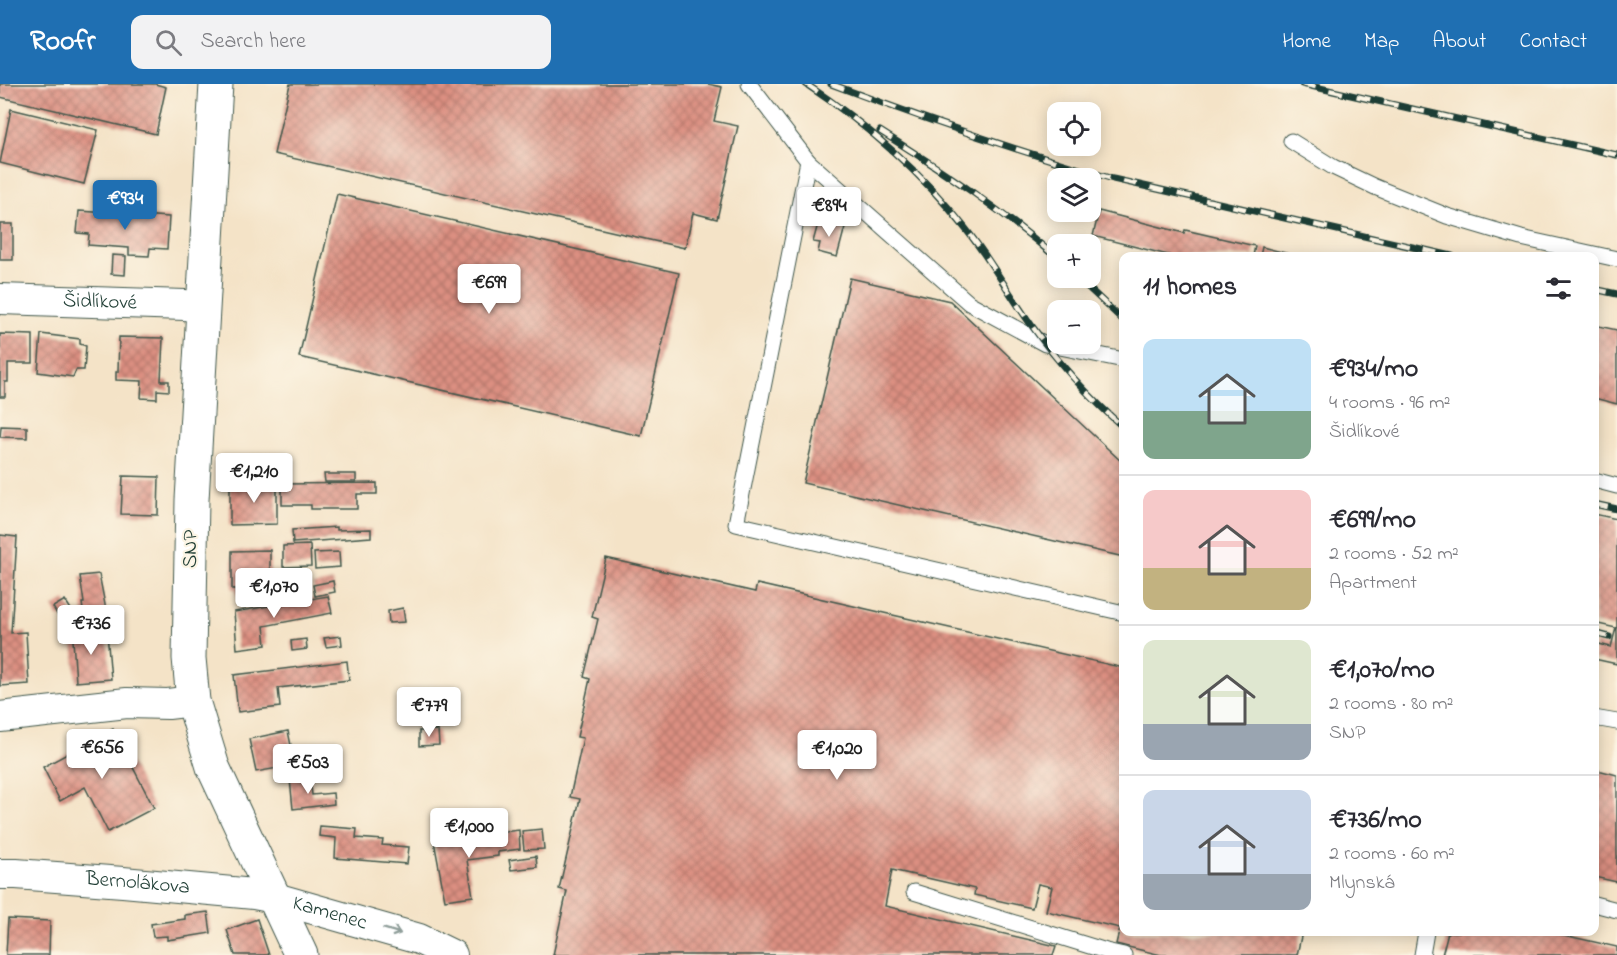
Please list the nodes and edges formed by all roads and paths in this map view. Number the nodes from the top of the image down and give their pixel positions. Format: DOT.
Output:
graph roads {
  1 [pos="216,84"];
  2 [pos="749,84"];
  3 [pos="1292,141"];
  4 [pos="808,161"];
  5 [pos="1585,252"];
  6 [pos="1599,255"];
  7 [pos="1617,259"];
  8 [pos="0,299"];
  9 [pos="202,308"];
  10 [pos="1119,359"];
  11 [pos="1599,481"];
  12 [pos="1617,486"];
  13 [pos="1119,612"];
  14 [pos="192,701"];
  15 [pos="0,717"];
  16 [pos="1599,719"];
  17 [pos="1617,722"];
  18 [pos="0,874"];
  19 [pos="914,892"];
  20 [pos="275,898"];
  21 [pos="1599,905"];
  22 [pos="1617,910"];
  23 [pos="1425,936"];
  24 [pos="301,955"];
  25 [pos="452,955"];
  26 [pos="1124,955"];
  27 [pos="1422,955"];
  1 -- 9 [label="street, SNP"];
  2 -- 4 [label="lane"];
  3 -- 5 [label="lane"];
  4 -- 10 [label="lane"];
  4 -- 13 [label="lane"];
  6 -- 7 [label="lane"];
  8 -- 9 [label="street, Šidlíkové"];
  9 -- 14 [label="street, SNP"];
  11 -- 12 [label="lane"];
  14 -- 15 [label="street"];
  14 -- 20 [label="street, SNP"];
  16 -- 17 [label="lane"];
  18 -- 20 [label="street, Bernolákova"];
  19 -- 26 [label="lane"];
  20 -- 24 [label="street, SNP"];
  20 -- 25 [label="street, Kamenec, one-way"];
  21 -- 22 [label="lane"];
  23 -- 27 [label="lane"];
}
